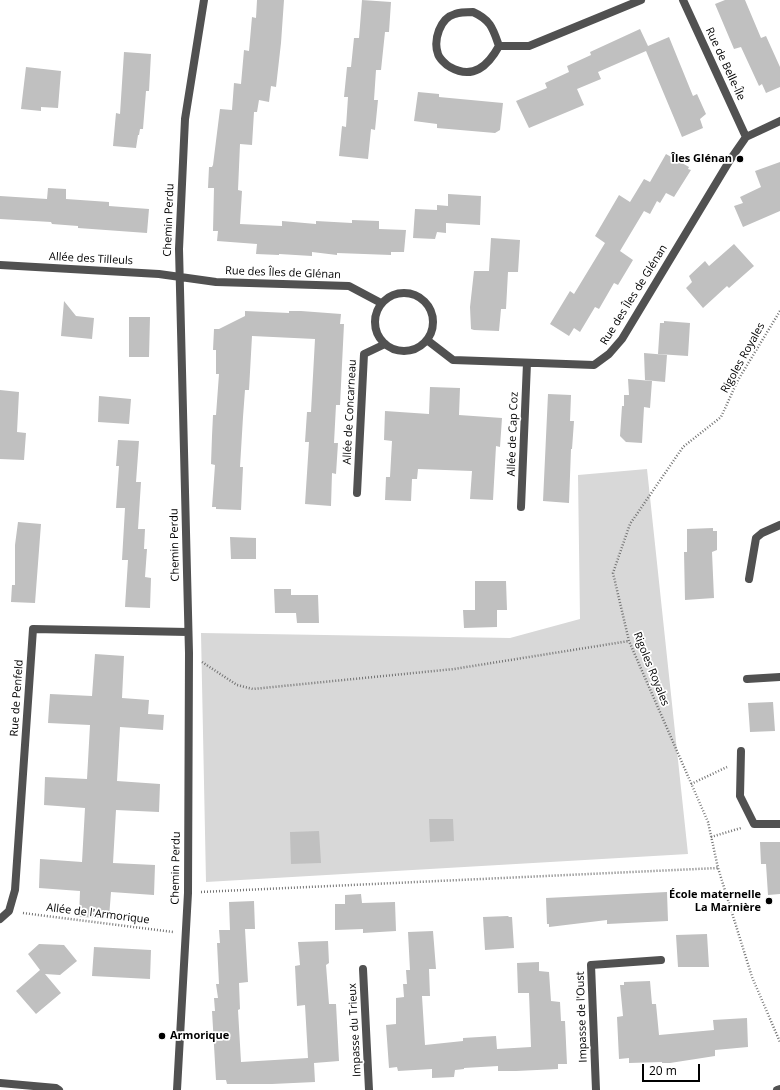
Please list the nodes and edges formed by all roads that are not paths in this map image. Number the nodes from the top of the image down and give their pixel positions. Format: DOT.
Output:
graph roads {
  1 [pos="204,0"];
  2 [pos="641,0"];
  3 [pos="683,0"];
  4 [pos="500,46"];
  5 [pos="780,121"];
  6 [pos="746,137"];
  7 [pos="0,265"];
  8 [pos="180,277"];
  9 [pos="381,303"];
  10 [pos="427,340"];
  11 [pos="385,344"];
  12 [pos="527,363"];
  13 [pos="357,494"];
  14 [pos="521,507"];
  15 [pos="780,525"];
  16 [pos="749,579"];
  17 [pos="188,632"];
  18 [pos="780,677"];
  19 [pos="747,679"];
  20 [pos="741,751"];
  21 [pos="780,824"];
  22 [pos="0,919"];
  23 [pos="661,960"];
  24 [pos="363,969"];
  25 [pos="0,1083"];
  26 [pos="780,1089"];
  27 [pos="59,1090"];
  28 [pos="178,1090"];
  29 [pos="369,1090"];
  30 [pos="596,1090"];
  31 [pos="777,1090"];
  1 -- 8 [label="street, Chemin Perdu"];
  2 -- 4 [label="street"];
  3 -- 6 [label="street, Rue de Belle-Île"];
  4 -- 4 [label="street"];
  5 -- 6 [label="street, Rue des Îles de Glénan"];
  6 -- 12 [label="street, Rue des Îles de Glénan"];
  7 -- 8 [label="street, Allée des Tilleuls"];
  8 -- 9 [label="street, Rue des Îles de Glénan"];
  8 -- 17 [label="street, Chemin Perdu"];
  9 -- 10 [label="street"];
  9 -- 11 [label="street"];
  10 -- 11 [label="street"];
  10 -- 12 [label="street, Rue des Îles de Glénan"];
  11 -- 13 [label="street, Allée de Concarneau"];
  12 -- 14 [label="street, Allée de Cap Coz"];
  15 -- 16 [label="street"];
  17 -- 22 [label="street, Rue de Penfeld"];
  17 -- 28 [label="street, Chemin Perdu"];
  18 -- 19 [label="street"];
  20 -- 21 [label="street"];
  23 -- 30 [label="street, Impasse de l'Oust"];
  24 -- 29 [label="street, Impasse du Trieux"];
  25 -- 27 [label="street"];
  26 -- 31 [label="street"];
}
